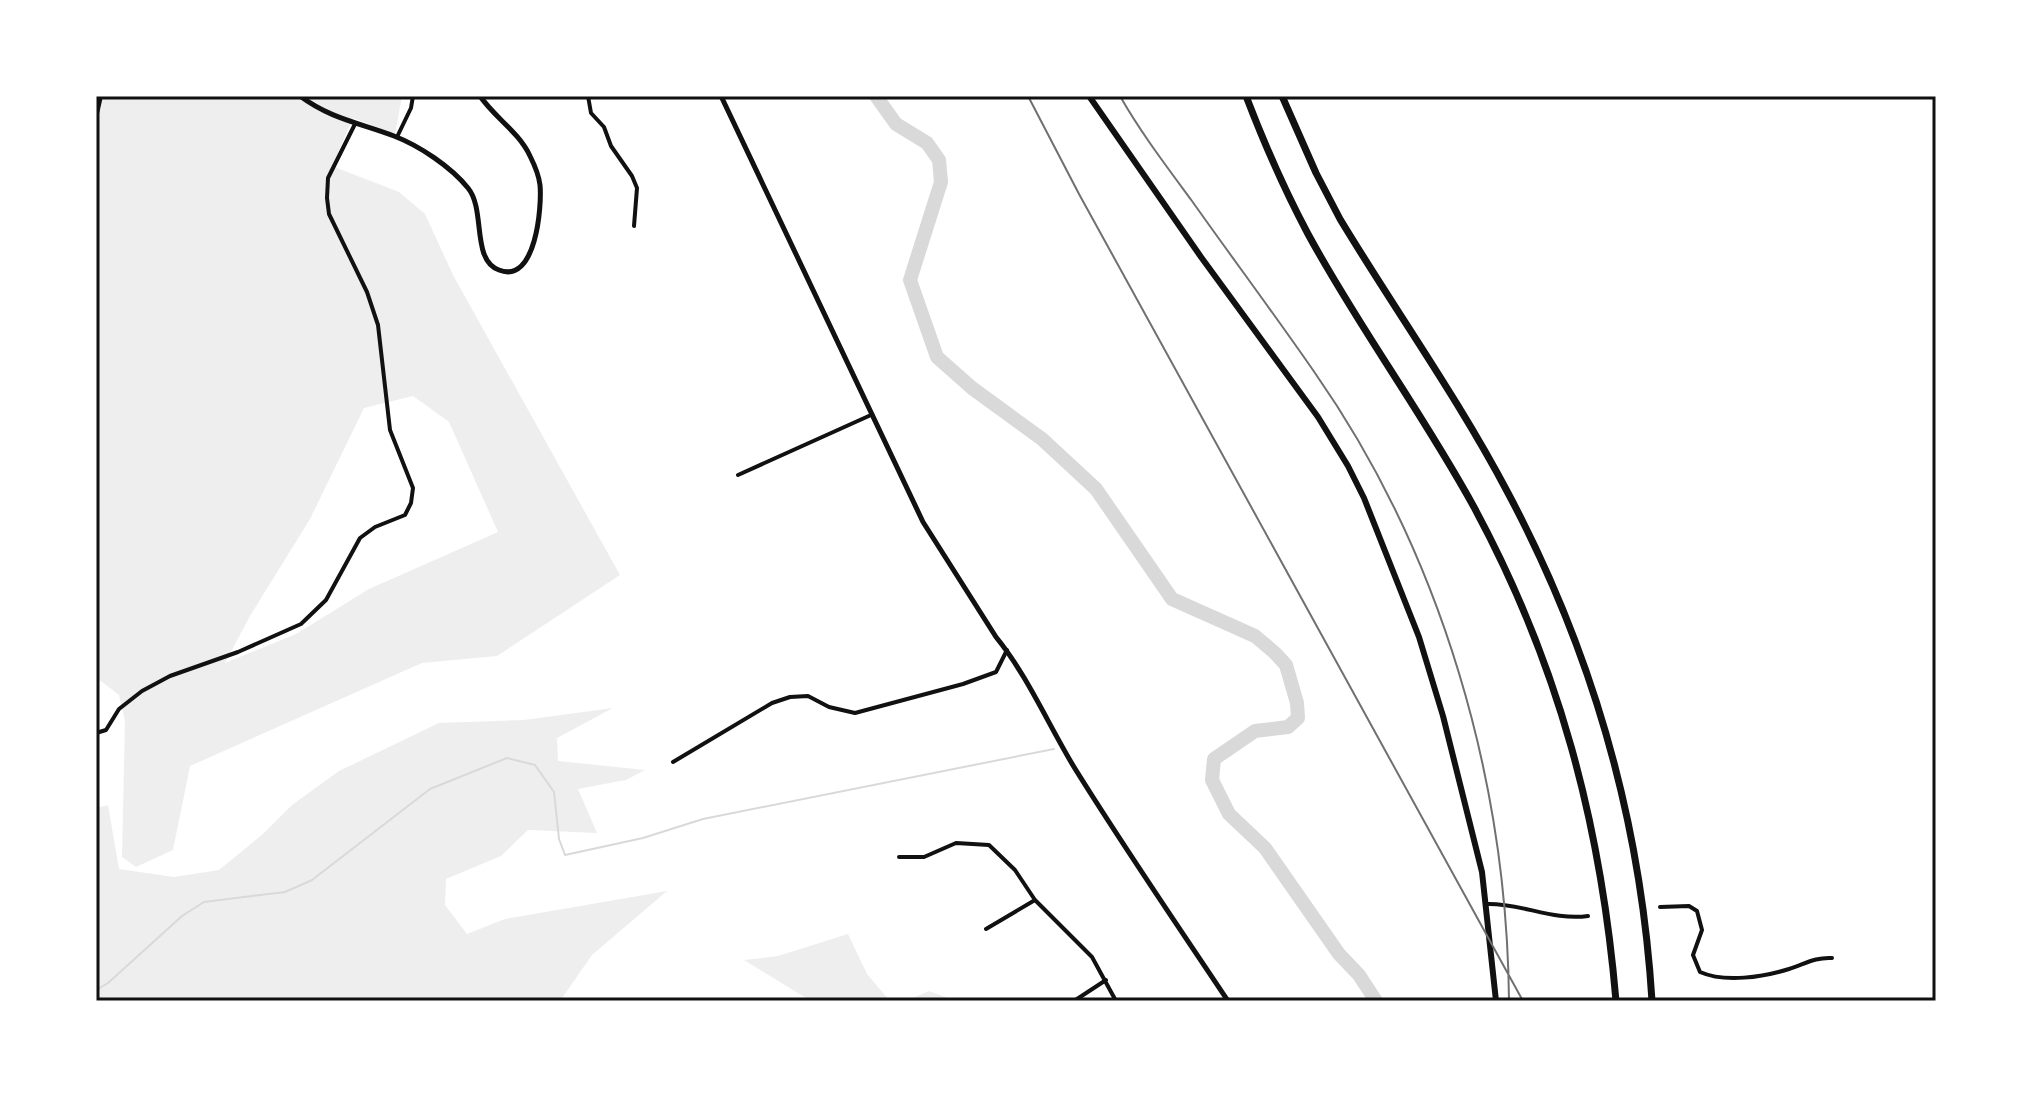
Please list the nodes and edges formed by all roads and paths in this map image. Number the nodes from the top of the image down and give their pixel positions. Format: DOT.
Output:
graph roads {
  1 [pos="101,96"];
  2 [pos="300,96"];
  3 [pos="413,96"];
  4 [pos="480,96"];
  5 [pos="588,96"];
  6 [pos="721,96"];
  7 [pos="1089,96"];
  8 [pos="1246,96"];
  9 [pos="1282,96"];
  10 [pos="96,118"];
  11 [pos="355,124"];
  12 [pos="397,137"];
  13 [pos="634,226"];
  14 [pos="871,415"];
  15 [pos="738,475"];
  16 [pos="1007,650"];
  17 [pos="96,733"];
  18 [pos="673,762"];
  19 [pos="899,857"];
  20 [pos="1035,900"];
  21 [pos="1487,904"];
  22 [pos="1660,907"];
  23 [pos="1588,916"];
  24 [pos="986,929"];
  25 [pos="1832,958"];
  26 [pos="1106,980"];
  27 [pos="1496,1000"];
  28 [pos="1074,1001"];
  29 [pos="1116,1001"];
  30 [pos="1228,1001"];
  31 [pos="1487,1001"];
  32 [pos="1616,1001"];
  33 [pos="1652,1001"];
  1 -- 10 [label="street"];
  2 -- 11 [label="street"];
  3 -- 12 [label="street"];
  4 -- 12 [label="street"];
  5 -- 13 [label="street"];
  6 -- 14 [label="street"];
  7 -- 21 [label="main road"];
  8 -- 32 [label="highway"];
  9 -- 33 [label="highway"];
  11 -- 12 [label="street"];
  11 -- 17 [label="street"];
  14 -- 15 [label="street"];
  14 -- 16 [label="street"];
  16 -- 18 [label="street"];
  16 -- 30 [label="street"];
  19 -- 20 [label="street"];
  20 -- 24 [label="street"];
  20 -- 26 [label="street"];
  21 -- 23 [label="street"];
  21 -- 27 [label="main road"];
  22 -- 25 [label="street"];
  26 -- 28 [label="street"];
  26 -- 29 [label="street"];
  27 -- 31 [label="lane"];
}
